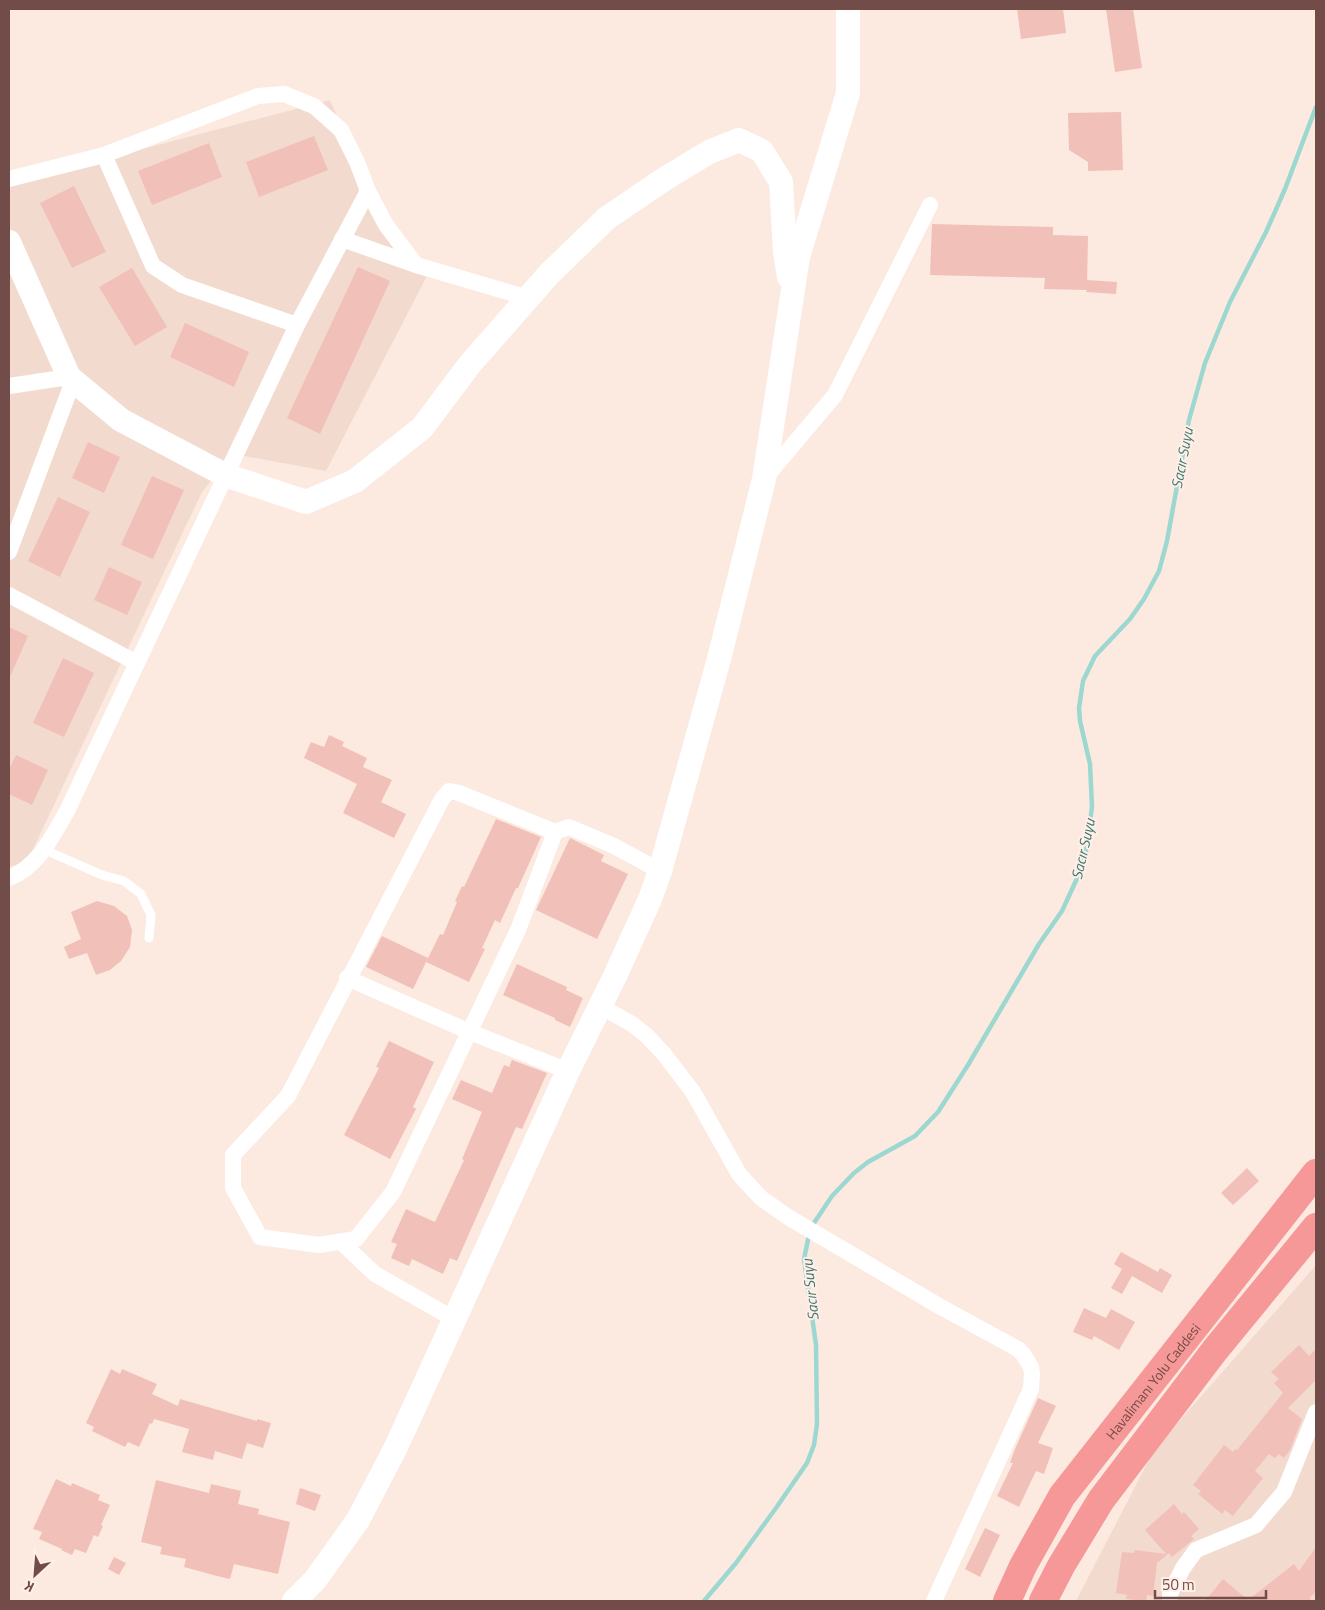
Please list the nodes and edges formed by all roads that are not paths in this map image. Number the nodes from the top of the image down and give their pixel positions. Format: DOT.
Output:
graph roads {
  1 [pos="848,9"];
  2 [pos="104,155"];
  3 [pos="9,179"];
  4 [pos="368,190"];
  5 [pos="930,205"];
  6 [pos="342,239"];
  7 [pos="9,242"];
  8 [pos="416,265"];
  9 [pos="792,296"];
  10 [pos="528,298"];
  11 [pos="297,325"];
  12 [pos="71,379"];
  13 [pos="9,386"];
  14 [pos="225,475"];
  15 [pos="764,479"];
  16 [pos="9,552"];
  17 [pos="9,595"];
  18 [pos="137,663"];
  19 [pos="555,832"];
  20 [pos="45,850"];
  21 [pos="660,872"];
  22 [pos="9,878"];
  23 [pos="149,938"];
  24 [pos="347,978"];
  25 [pos="600,1006"];
  26 [pos="470,1032"];
  27 [pos="568,1072"];
  28 [pos="1316,1172"];
  29 [pos="1316,1227"];
  30 [pos="341,1242"];
  31 [pos="454,1319"];
  32 [pos="1316,1412"];
  33 [pos="294,1601"];
  34 [pos="934,1601"];
  35 [pos="1007,1601"];
  36 [pos="1043,1601"];
  37 [pos="1170,1601"];
  1 -- 9 [label="street"];
  2 -- 3 [label="street"];
  2 -- 4 [label="street"];
  2 -- 11 [label="street"];
  4 -- 6 [label="street"];
  4 -- 8 [label="street"];
  5 -- 15 [label="street"];
  6 -- 8 [label="street"];
  6 -- 11 [label="street"];
  7 -- 12 [label="street"];
  8 -- 10 [label="street"];
  9 -- 10 [label="street"];
  9 -- 15 [label="street"];
  10 -- 14 [label="street"];
  11 -- 14 [label="street"];
  12 -- 13 [label="street"];
  12 -- 14 [label="street"];
  12 -- 16 [label="street"];
  14 -- 18 [label="street"];
  15 -- 21 [label="street"];
  17 -- 18 [label="street"];
  18 -- 20 [label="street"];
  19 -- 21 [label="street"];
  19 -- 24 [label="street"];
  19 -- 26 [label="street"];
  20 -- 22 [label="street"];
  20 -- 23 [label="lane"];
  21 -- 25 [label="street"];
  24 -- 26 [label="street"];
  24 -- 30 [label="street"];
  25 -- 27 [label="street"];
  25 -- 34 [label="street"];
  26 -- 27 [label="street"];
  26 -- 30 [label="street"];
  27 -- 31 [label="street"];
  28 -- 35 [label="highway, Havalimanı Yolu Caddesi"];
  29 -- 36 [label="highway"];
  30 -- 31 [label="street"];
  31 -- 33 [label="street"];
  32 -- 37 [label="street"];
}
